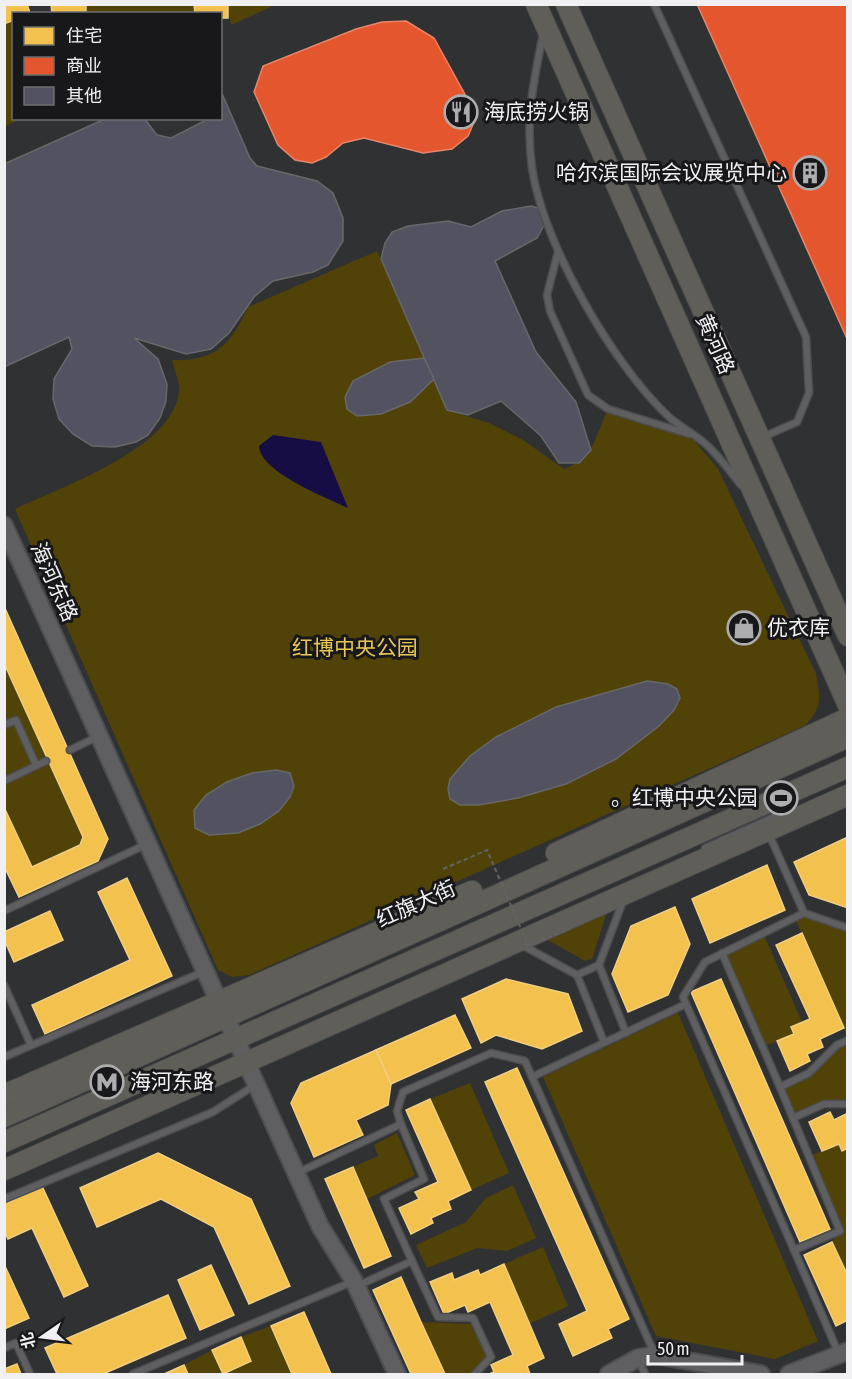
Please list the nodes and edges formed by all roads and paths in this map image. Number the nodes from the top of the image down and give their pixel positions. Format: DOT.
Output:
graph roads {
  1 [pos="536,4"];
  2 [pos="566,4"];
  3 [pos="654,4"];
  4 [pos="545,24"];
  5 [pos="558,251"];
  6 [pos="696,436"];
  7 [pos="760,438"];
  8 [pos="762,510"];
  9 [pos="4,525"];
  10 [pos="848,636"];
  11 [pos="848,705"];
  12 [pos="848,718"];
  13 [pos="4,725"];
  14 [pos="99,736"];
  15 [pos="848,737"];
  16 [pos="70,750"];
  17 [pos="46,761"];
  18 [pos="36,765"];
  19 [pos="848,767"];
  20 [pos="4,781"];
  21 [pos="848,786"];
  22 [pos="842,793"];
  23 [pos="795,808"];
  24 [pos="763,820"];
  25 [pos="147,844"];
  26 [pos="702,849"];
  27 [pos="442,869"];
  28 [pos="628,887"];
  29 [pos="4,911"];
  30 [pos="804,913"];
  31 [pos="848,928"];
  32 [pos="570,929"];
  33 [pos="511,939"];
  34 [pos="476,951"];
  35 [pos="722,953"];
  36 [pos="599,965"];
  37 [pos="206,971"];
  38 [pos="577,975"];
  39 [pos="4,985"];
  40 [pos="686,1004"];
  41 [pos="223,1008"];
  42 [pos="626,1032"];
  43 [pos="237,1037"];
  44 [pos="848,1040"];
  45 [pos="604,1042"];
  46 [pos="31,1045"];
  47 [pos="4,1056"];
  48 [pos="247,1059"];
  49 [pos="532,1077"];
  50 [pos="258,1083"];
  51 [pos="780,1087"];
  52 [pos="4,1095"];
  53 [pos="848,1104"];
  54 [pos="4,1117"];
  55 [pos="793,1118"];
  56 [pos="401,1124"];
  57 [pos="4,1142"];
  58 [pos="4,1170"];
  59 [pos="297,1173"];
  60 [pos="4,1199"];
  61 [pos="844,1231"];
  62 [pos="794,1251"];
  63 [pos="412,1261"];
  64 [pos="355,1284"];
  65 [pos="4,1348"];
  66 [pos="843,1353"];
  67 [pos="655,1355"];
  68 [pos="638,1358"];
  69 [pos="30,1374"];
  70 [pos="133,1374"];
  71 [pos="397,1374"];
  72 [pos="475,1374"];
  73 [pos="609,1374"];
  74 [pos="645,1374"];
  75 [pos="761,1374"];
  76 [pos="789,1374"];
  1 -- 4 [label="main road, 黄河路"];
  2 -- 7 [label="main road, 黄河路"];
  3 -- 7 [label="lane"];
  4 -- 5 [label="lane"];
  4 -- 8 [label="main road, 黄河路"];
  5 -- 6 [label="lane"];
  5 -- 6 [label="lane"];
  6 -- 8 [label="lane"];
  7 -- 10 [label="main road, 黄河路"];
  8 -- 11 [label="main road, 黄河路"];
  9 -- 14 [label="street, 海河东路"];
  12 -- 41 [label="main road, 红旗大街"];
  13 -- 18 [label="lane"];
  14 -- 16 [label="lane"];
  14 -- 25 [label="street, 海河东路"];
  15 -- 41 [label="main road, 红旗大街"];
  17 -- 18 [label="lane"];
  18 -- 20 [label="lane"];
  19 -- 24 [label="main road"];
  21 -- 22 [label="lane"];
  22 -- 24 [label="main road"];
  23 -- 24 [label="lane"];
  24 -- 26 [label="lane"];
  24 -- 28 [label="main road"];
  24 -- 30 [label="lane"];
  24 -- 43 [label="main road"];
  25 -- 29 [label="lane"];
  25 -- 37 [label="street, 海河东路"];
  27 -- 32 [label="path, bridge"];
  28 -- 33 [label="main road"];
  28 -- 36 [label="lane"];
  30 -- 31 [label="lane"];
  30 -- 35 [label="lane"];
  33 -- 38 [label="lane"];
  33 -- 48 [label="main road"];
  34 -- 48 [label="lane"];
  35 -- 40 [label="lane"];
  35 -- 51 [label="lane"];
  36 -- 38 [label="lane"];
  36 -- 42 [label="lane"];
  37 -- 41 [label="street, 海河东路"];
  37 -- 46 [label="lane"];
  38 -- 45 [label="lane"];
  39 -- 46 [label="lane"];
  40 -- 42 [label="lane"];
  40 -- 62 [label="lane"];
  41 -- 43 [label="street, 海河东路"];
  41 -- 52 [label="main road, 红旗大街"];
  41 -- 54 [label="main road, 红旗大街"];
  42 -- 45 [label="lane"];
  43 -- 48 [label="street, 海河东路"];
  43 -- 57 [label="main road"];
  44 -- 51 [label="lane"];
  45 -- 49 [label="lane"];
  46 -- 47 [label="lane"];
  48 -- 50 [label="street, 海河东路"];
  48 -- 58 [label="main road"];
  49 -- 56 [label="lane"];
  49 -- 67 [label="lane"];
  50 -- 59 [label="street, 海河东路"];
  50 -- 60 [label="lane"];
  51 -- 55 [label="lane"];
  53 -- 55 [label="lane"];
  55 -- 61 [label="lane"];
  56 -- 59 [label="lane"];
  56 -- 63 [label="lane"];
  59 -- 64 [label="street, 海河东路"];
  61 -- 62 [label="lane"];
  62 -- 66 [label="lane"];
  63 -- 64 [label="lane"];
  63 -- 72 [label="lane"];
  64 -- 70 [label="lane"];
  64 -- 71 [label="street, 海河东路"];
  65 -- 69 [label="lane"];
  66 -- 76 [label="street"];
  67 -- 68 [label="street"];
  67 -- 75 [label="street"];
  68 -- 73 [label="street"];
  68 -- 74 [label="lane"];
}
